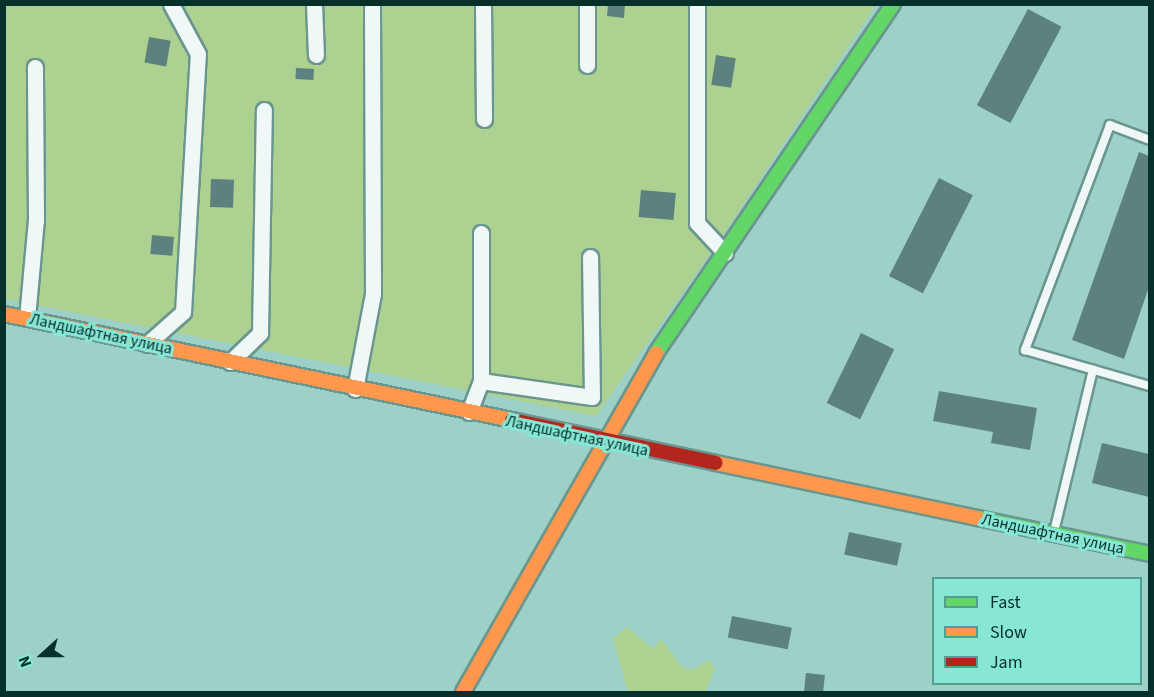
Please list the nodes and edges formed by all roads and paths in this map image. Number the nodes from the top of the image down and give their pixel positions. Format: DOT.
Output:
graph roads {
  1 [pos="171,4"];
  2 [pos="314,4"];
  3 [pos="372,4"];
  4 [pos="483,4"];
  5 [pos="587,4"];
  6 [pos="697,4"];
  7 [pos="892,4"];
  8 [pos="316,55"];
  9 [pos="587,65"];
  10 [pos="35,67"];
  11 [pos="264,110"];
  12 [pos="484,119"];
  13 [pos="1149,140"];
  14 [pos="481,233"];
  15 [pos="725,253"];
  16 [pos="590,256"];
  17 [pos="4,314"];
  18 [pos="27,318"];
  19 [pos="147,344"];
  20 [pos="230,362"];
  21 [pos="1093,370"];
  22 [pos="481,381"];
  23 [pos="1149,386"];
  24 [pos="355,389"];
  25 [pos="469,412"];
  26 [pos="601,442"];
  27 [pos="1053,534"];
  28 [pos="1149,554"];
  29 [pos="463,693"];
  1 -- 19 [label="street"];
  2 -- 8 [label="street"];
  3 -- 24 [label="street"];
  4 -- 12 [label="street"];
  5 -- 9 [label="street"];
  6 -- 15 [label="street"];
  7 -- 15 [label="street"];
  10 -- 18 [label="street"];
  11 -- 20 [label="street"];
  13 -- 21 [label="lane"];
  14 -- 22 [label="street"];
  15 -- 26 [label="street"];
  16 -- 22 [label="street"];
  17 -- 18 [label="street, Ландшафтная улица"];
  18 -- 19 [label="street, Ландшафтная улица"];
  19 -- 20 [label="street, Ландшафтная улица"];
  20 -- 24 [label="street, Ландшафтная улица"];
  21 -- 23 [label="lane"];
  21 -- 27 [label="lane"];
  22 -- 25 [label="street"];
  24 -- 25 [label="street, Ландшафтная улица"];
  25 -- 26 [label="street, Ландшафтная улица"];
  26 -- 27 [label="street, Ландшафтная улица"];
  26 -- 29 [label="street"];
  27 -- 28 [label="street, Ландшафтная улица"];
}
